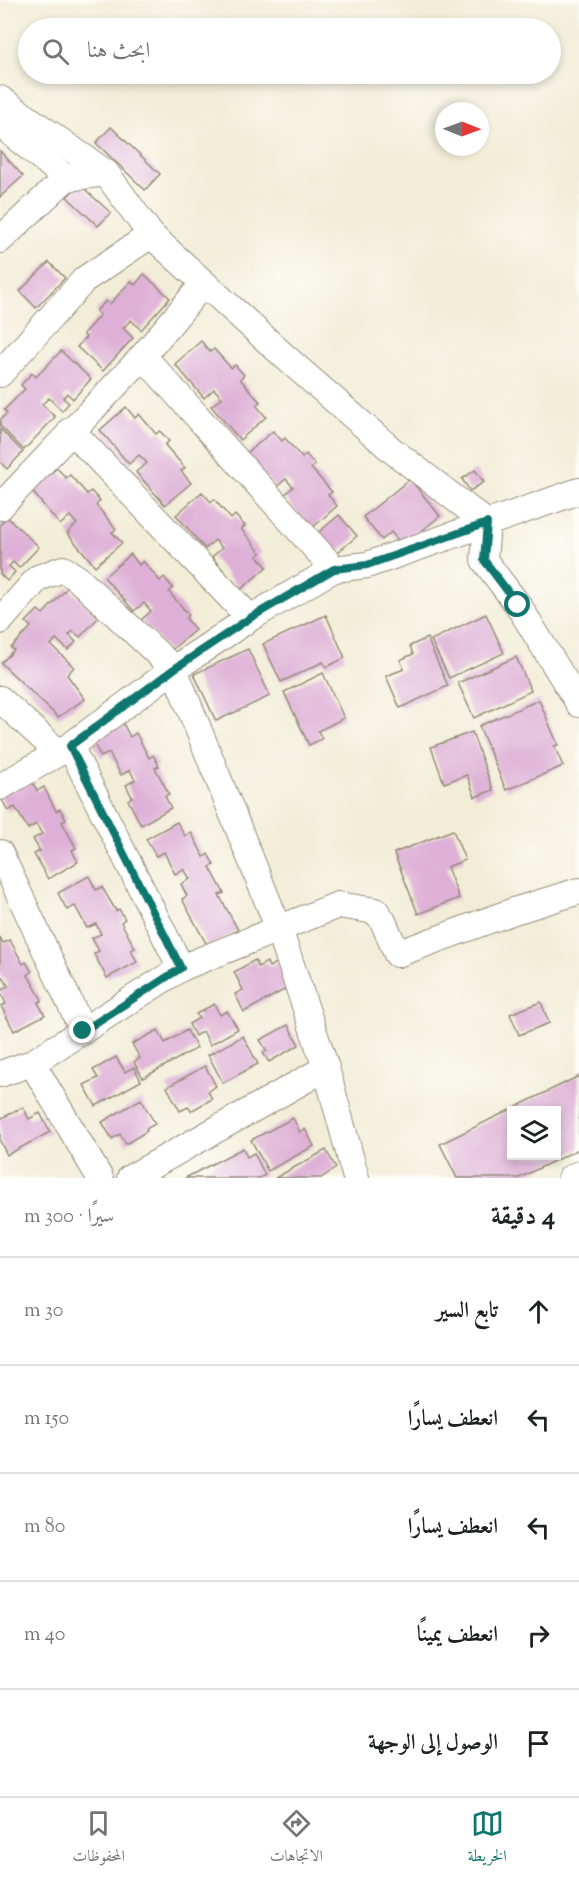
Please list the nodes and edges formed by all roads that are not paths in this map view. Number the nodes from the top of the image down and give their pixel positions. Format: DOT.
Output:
graph roads {
  1 [pos="0,99"];
  2 [pos="0,124"];
  3 [pos="106,173"];
  4 [pos="66,178"];
  5 [pos="151,235"];
  6 [pos="0,240"];
  7 [pos="204,283"];
  8 [pos="143,356"];
  9 [pos="0,374"];
  10 [pos="71,430"];
  11 [pos="579,491"];
  12 [pos="0,507"];
  13 [pos="487,523"];
  14 [pos="334,569"];
  15 [pos="250,618"];
  16 [pos="0,621"];
  17 [pos="174,669"];
  18 [pos="0,699"];
  19 [pos="579,704"];
  20 [pos="65,749"];
  21 [pos="0,787"];
  22 [pos="0,853"];
  23 [pos="579,891"];
  24 [pos="279,929"];
  25 [pos="181,968"];
  26 [pos="83,1031"];
  27 [pos="32,1063"];
  28 [pos="326,1068"];
  29 [pos="0,1074"];
  30 [pos="579,1174"];
  31 [pos="100,1178"];
  32 [pos="130,1178"];
  33 [pos="356,1178"];
  34 [pos="571,1178"];
  1 -- 3 [label="street"];
  2 -- 4 [label="street"];
  3 -- 4 [label="street"];
  3 -- 5 [label="street"];
  4 -- 6 [label="street"];
  5 -- 7 [label="street"];
  5 -- 9 [label="street"];
  7 -- 8 [label="street"];
  7 -- 13 [label="street"];
  8 -- 10 [label="street"];
  8 -- 14 [label="street"];
  10 -- 12 [label="street"];
  10 -- 15 [label="street"];
  11 -- 13 [label="street"];
  13 -- 14 [label="street"];
  13 -- 19 [label="street"];
  14 -- 15 [label="street"];
  15 -- 17 [label="street"];
  16 -- 17 [label="street"];
  17 -- 20 [label="street"];
  17 -- 24 [label="street"];
  18 -- 20 [label="street"];
  20 -- 21 [label="street"];
  20 -- 25 [label="street"];
  22 -- 26 [label="street"];
  23 -- 24 [label="street"];
  24 -- 25 [label="street"];
  24 -- 28 [label="street"];
  25 -- 26 [label="street"];
  26 -- 27 [label="street"];
  27 -- 29 [label="street"];
  27 -- 31 [label="street"];
  28 -- 32 [label="street"];
  28 -- 33 [label="street"];
  30 -- 34 [label="street"];
}
